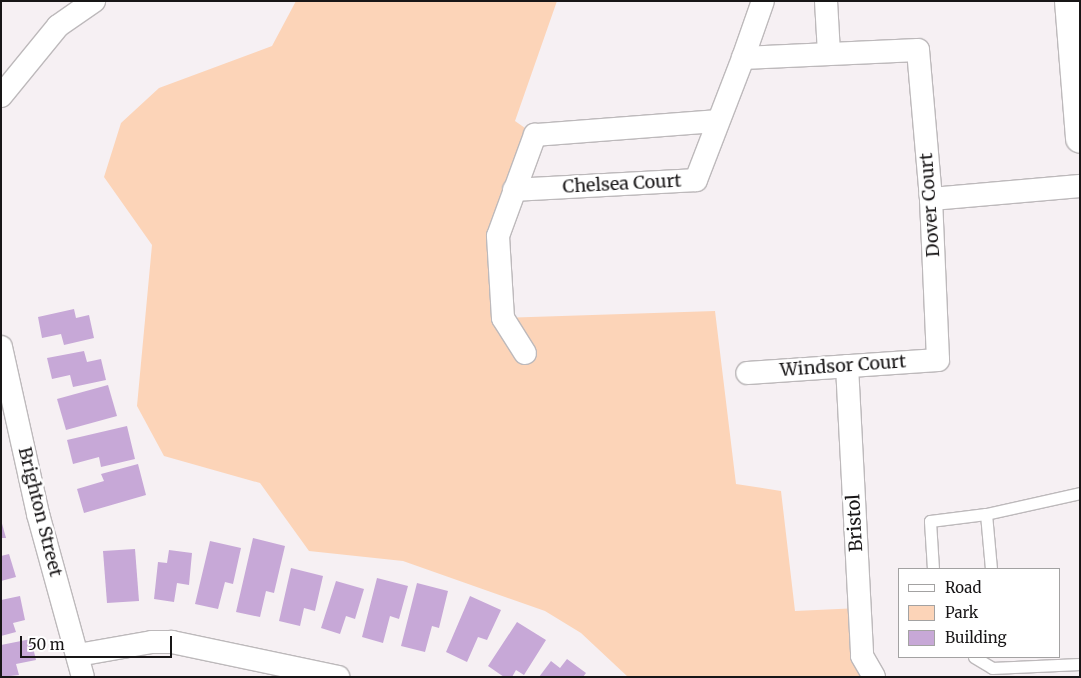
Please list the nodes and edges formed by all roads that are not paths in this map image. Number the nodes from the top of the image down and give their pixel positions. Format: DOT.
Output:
graph roads {
  1 [pos="763,1"];
  2 [pos="826,1"];
  3 [pos="1070,1"];
  4 [pos="94,2"];
  5 [pos="829,52"];
  6 [pos="742,58"];
  7 [pos="1,96"];
  8 [pos="717,121"];
  9 [pos="1080,139"];
  10 [pos="1080,186"];
  11 [pos="514,190"];
  12 [pos="931,199"];
  13 [pos="1,347"];
  14 [pos="525,354"];
  15 [pos="938,360"];
  16 [pos="847,366"];
  17 [pos="747,373"];
  18 [pos="1080,493"];
  19 [pos="986,514"];
  20 [pos="933,568"];
  21 [pos="991,568"];
  22 [pos="976,658"];
  23 [pos="1080,664"];
  24 [pos="81,666"];
  25 [pos="338,677"];
  26 [pos="874,677"];
  1 -- 6 [label="street, Chelsea Court"];
  2 -- 5 [label="street"];
  3 -- 9 [label="street"];
  4 -- 7 [label="street"];
  5 -- 6 [label="street"];
  5 -- 12 [label="street, Dover Court"];
  6 -- 8 [label="street, Chelsea Court"];
  8 -- 11 [label="street"];
  8 -- 11 [label="street, Chelsea Court"];
  10 -- 12 [label="street"];
  11 -- 14 [label="street"];
  12 -- 15 [label="street, Dover Court"];
  13 -- 24 [label="street, Brighton Street"];
  15 -- 16 [label="street, Windsor Court"];
  16 -- 17 [label="street, Windsor Court"];
  16 -- 26 [label="street, Bristol"];
  18 -- 19 [label="lane"];
  19 -- 20 [label="lane"];
  19 -- 21 [label="lane"];
  22 -- 23 [label="lane"];
  24 -- 25 [label="street"];
}
